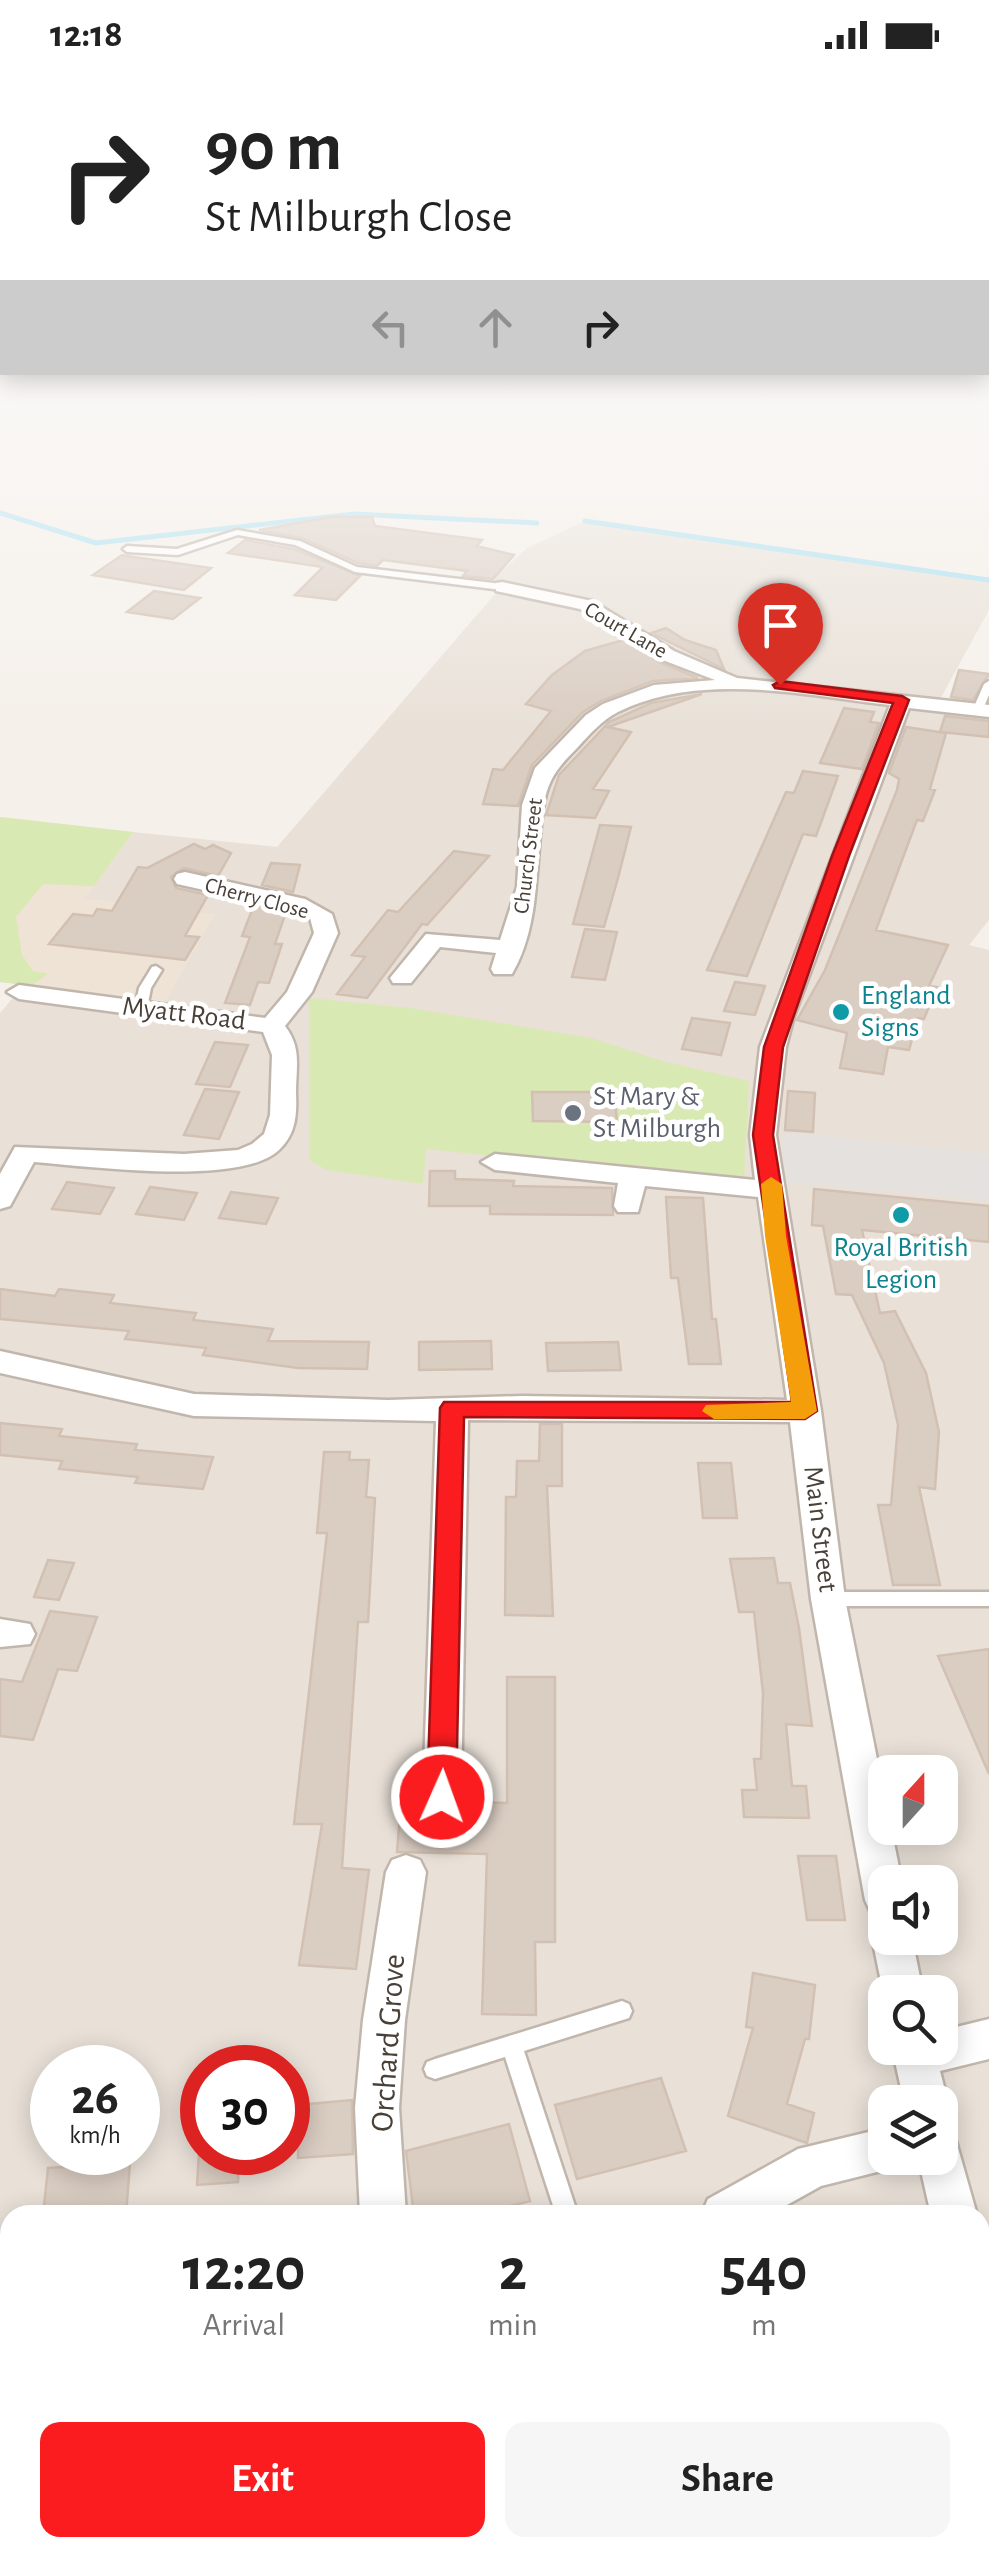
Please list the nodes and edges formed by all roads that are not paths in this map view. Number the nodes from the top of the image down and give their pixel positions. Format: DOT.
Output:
graph roads {
  1 [pos="126,550"];
  2 [pos="502,587"];
  3 [pos="689,665"];
  4 [pos="745,683"];
  5 [pos="989,684"];
  6 [pos="682,687"];
  7 [pos="902,700"];
  8 [pos="983,710"];
  9 [pos="185,879"];
  10 [pos="156,970"];
  11 [pos="402,978"];
  12 [pos="19,992"];
  13 [pos="141,1008"];
  14 [pos="271,1026"];
  15 [pos="13,1151"];
  16 [pos="494,1162"];
  17 [pos="633,1175"];
  18 [pos="773,1190"];
  19 [pos="0,1200"];
  20 [pos="628,1206"];
  21 [pos="0,1362"];
  22 [pos="452,1408"];
  23 [pos="805,1411"];
  24 [pos="828,1599"];
  25 [pos="989,1599"];
  26 [pos="442,1797"];
  27 [pos="878,1865"];
  28 [pos="406,1872"];
  29 [pos="622,2011"];
  30 [pos="989,2039"];
  31 [pos="958,2044"];
  32 [pos="512,2047"];
  33 [pos="435,2069"];
  34 [pos="868,2154"];
  35 [pos="944,2175"];
  36 [pos="779,2202"];
  37 [pos="383,2205"];
  38 [pos="563,2205"];
  39 [pos="952,2205"];
  1 -- 2 [label="lane"];
  2 -- 3 [label="street, Court Lane"];
  3 -- 4 [label="street, Court Lane"];
  3 -- 6 [label="street, Court Lane"];
  4 -- 6 [label="street, Church Street"];
  4 -- 7 [label="street, Church Street"];
  5 -- 8 [label="lane"];
  6 -- 11 [label="street, Church Street"];
  7 -- 8 [label="street, Church Street"];
  7 -- 18 [label="street, Main Street"];
  9 -- 14 [label="street, Cherry Close"];
  10 -- 13 [label="lane"];
  12 -- 13 [label="street, Myatt Road"];
  13 -- 14 [label="street, Myatt Road"];
  14 -- 15 [label="street, Myatt Road"];
  15 -- 19 [label="street, Myatt Road"];
  16 -- 17 [label="street"];
  17 -- 18 [label="street"];
  17 -- 20 [label="street"];
  18 -- 23 [label="street, Main Street"];
  21 -- 22 [label="street"];
  22 -- 23 [label="street"];
  22 -- 26 [label="street"];
  23 -- 24 [label="street, Main Street"];
  24 -- 25 [label="lane"];
  24 -- 27 [label="street, Main Street"];
  28 -- 37 [label="street, Orchard Grove"];
  29 -- 32 [label="lane"];
  30 -- 31 [label="street"];
  32 -- 33 [label="lane"];
  32 -- 38 [label="lane"];
  34 -- 36 [label="street"];
  35 -- 39 [label="street"];
}
